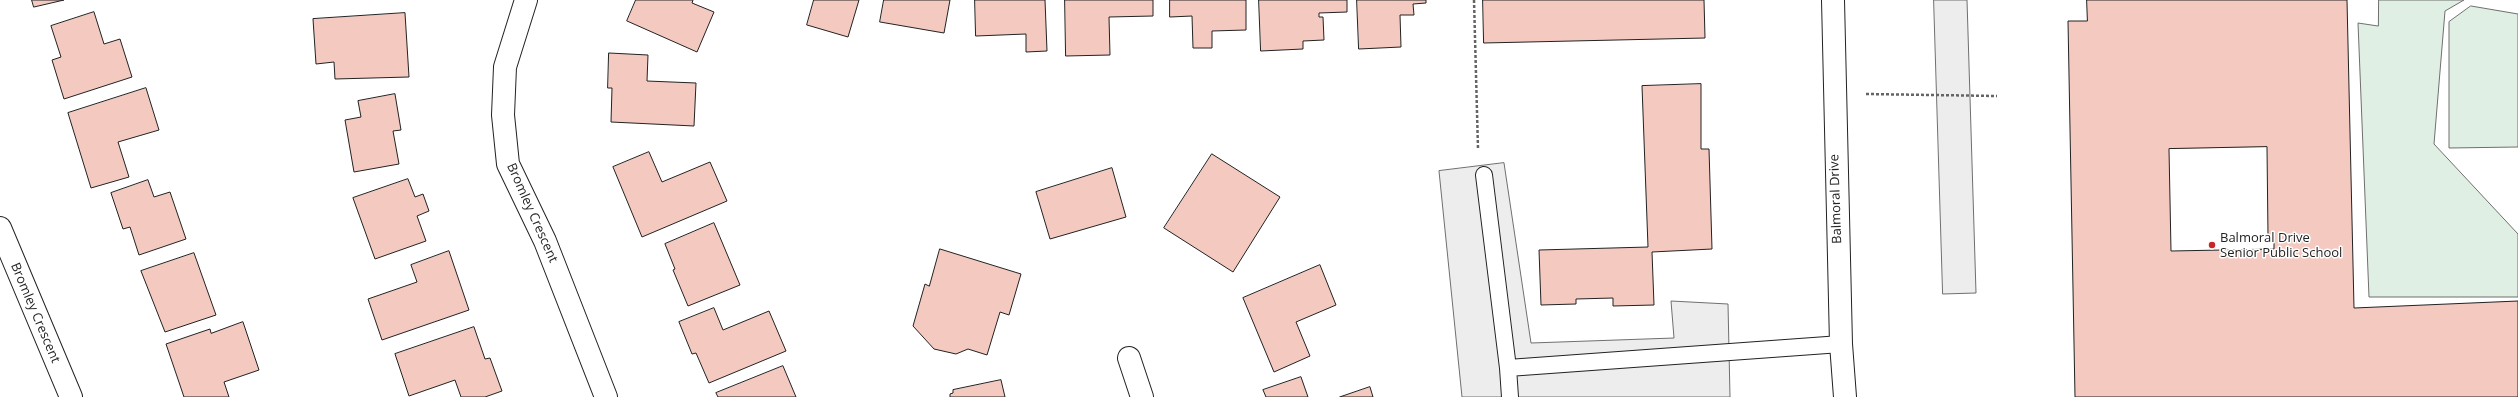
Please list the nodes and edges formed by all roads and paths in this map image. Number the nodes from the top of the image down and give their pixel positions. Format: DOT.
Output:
graph roads {
  1 [pos="526,0"];
  2 [pos="1474,0"];
  3 [pos="1833,0"];
  4 [pos="1833,93"];
  5 [pos="1997,96"];
  6 [pos="1484,175"];
  7 [pos="0,228"];
  8 [pos="1841,344"];
  9 [pos="1129,358"];
  10 [pos="1508,368"];
  11 [pos="71,397"];
  12 [pos="606,397"];
  13 [pos="1142,397"];
  14 [pos="1510,397"];
  15 [pos="1845,397"];
  1 -- 12 [label="street, Bromley Crescent"];
  2 -- 6 [label="path"];
  3 -- 4 [label="street, Balmoral Drive"];
  4 -- 5 [label="path"];
  4 -- 8 [label="street, Balmoral Drive"];
  6 -- 10 [label="lane"];
  7 -- 11 [label="street, Bromley Crescent"];
  8 -- 10 [label="lane"];
  8 -- 15 [label="street, Balmoral Drive"];
  9 -- 13 [label="street"];
  10 -- 14 [label="lane"];
}
